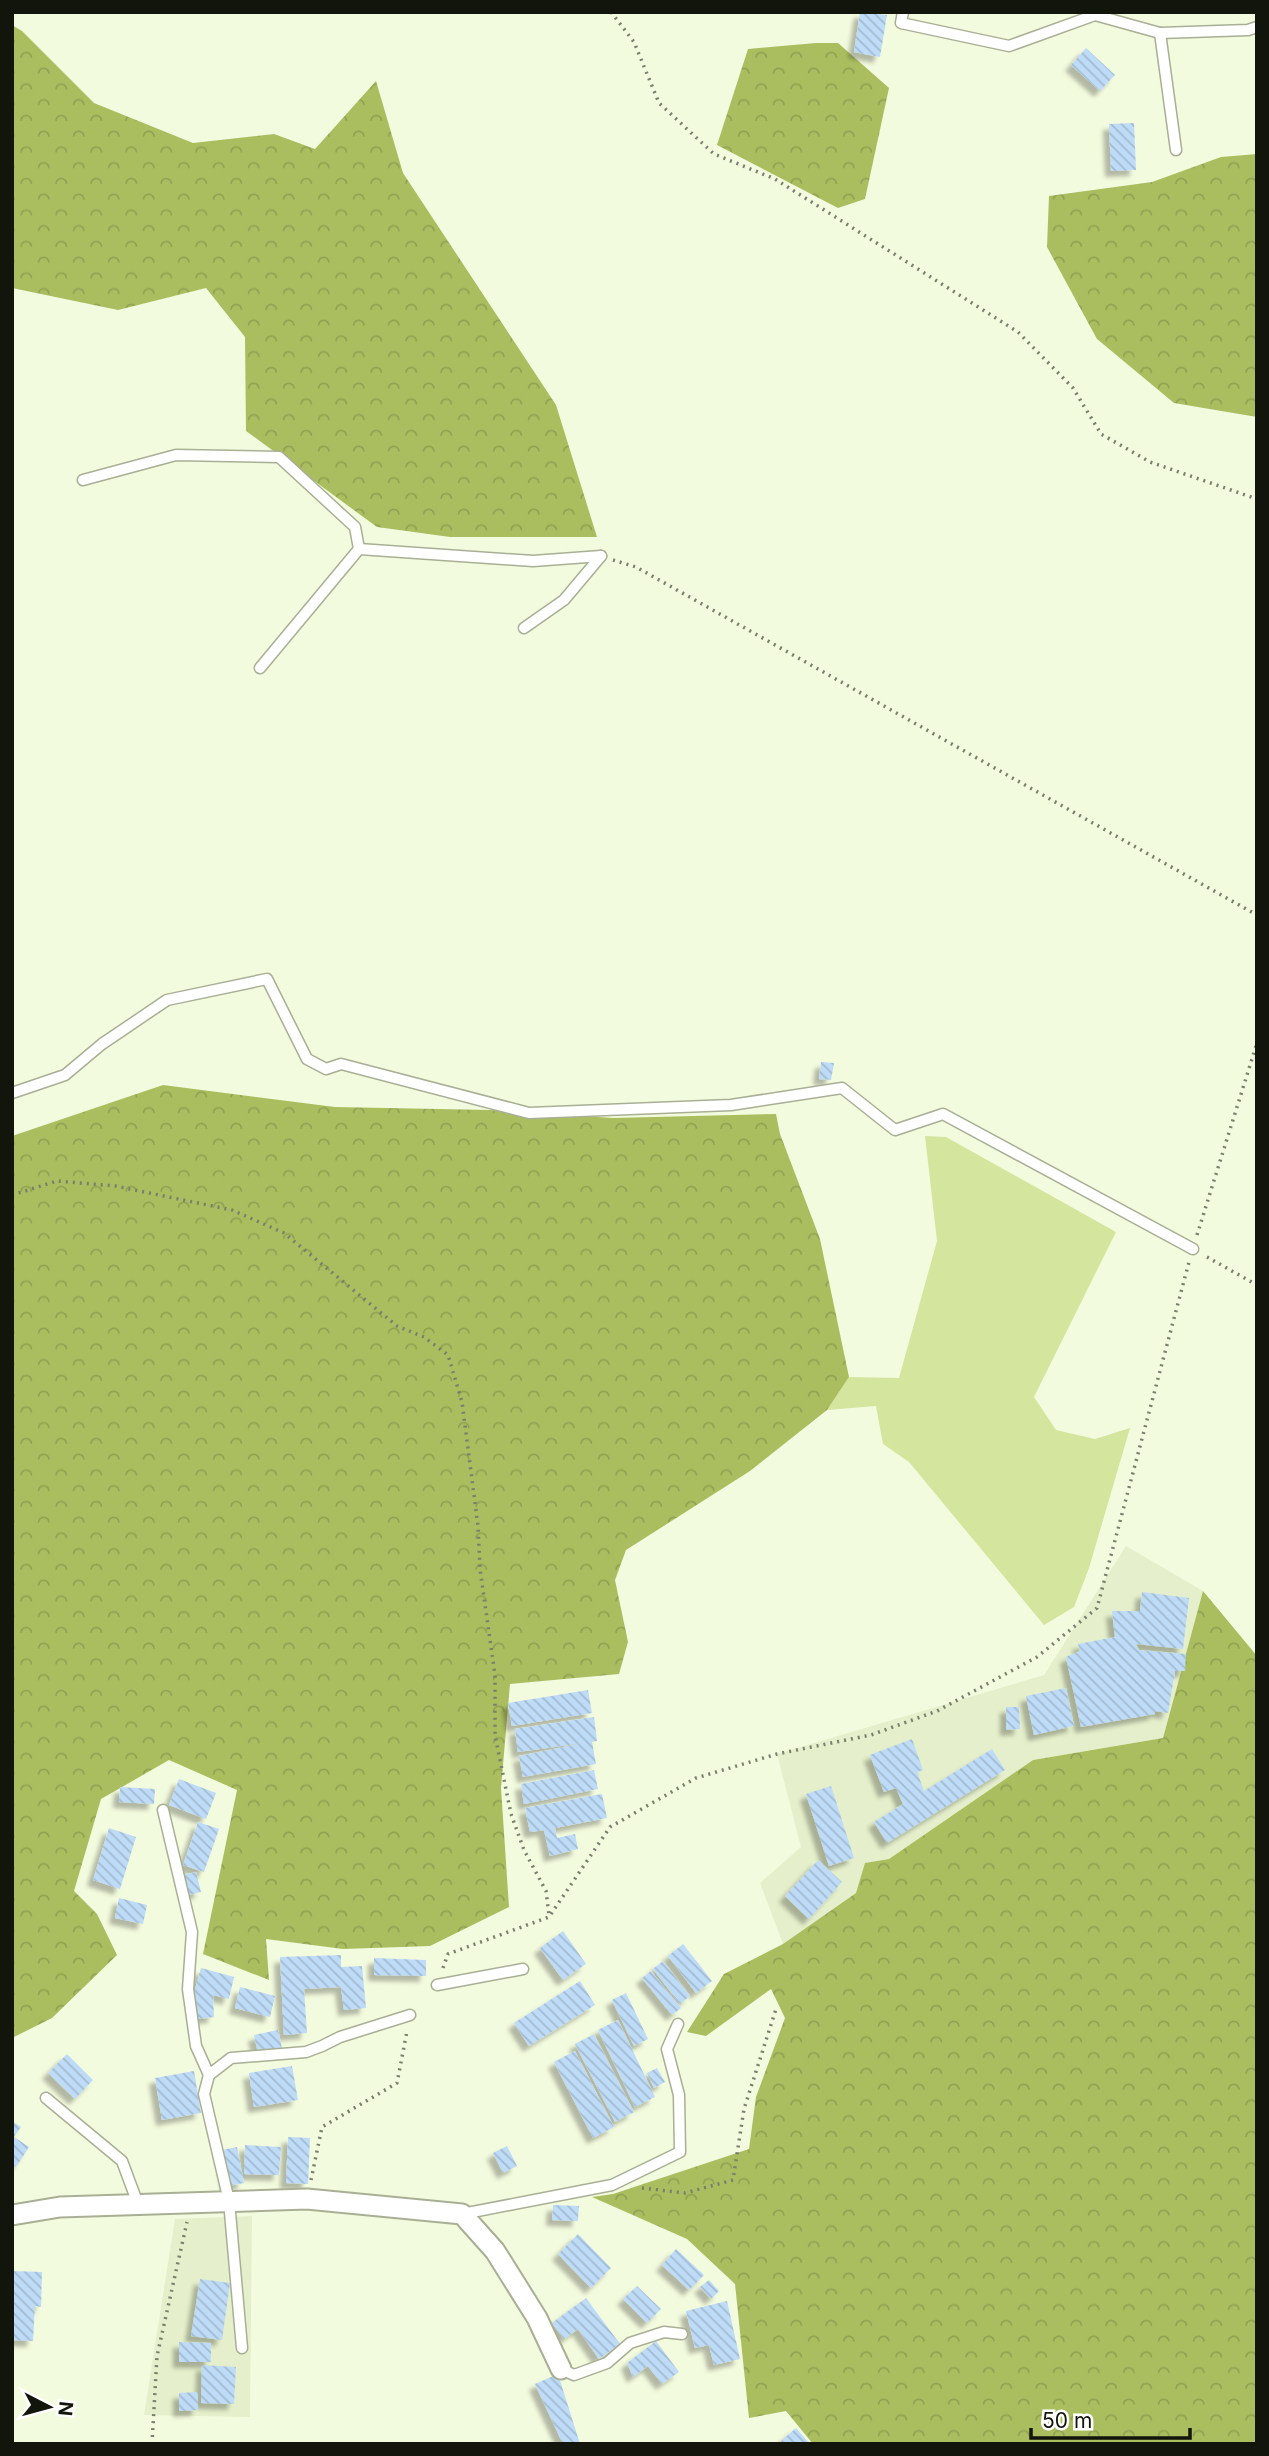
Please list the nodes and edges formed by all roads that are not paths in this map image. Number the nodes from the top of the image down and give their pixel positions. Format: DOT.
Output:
graph roads {
  1 [pos="903,12"];
  2 [pos="1257,27"];
  3 [pos="1160,33"];
  4 [pos="1176,150"];
  5 [pos="83,480"];
  6 [pos="359,549"];
  7 [pos="524,628"];
  8 [pos="260,668"];
  9 [pos="12,1093"];
  10 [pos="1193,1249"];
  11 [pos="163,1810"];
  12 [pos="523,1969"];
  13 [pos="437,1985"];
  14 [pos="410,2015"];
  15 [pos="678,2024"];
  16 [pos="209,2075"];
  17 [pos="46,2098"];
  18 [pos="229,2202"];
  19 [pos="138,2204"];
  20 [pos="461,2214"];
  21 [pos="12,2215"];
  22 [pos="682,2334"];
  23 [pos="242,2348"];
  24 [pos="561,2369"];
  1 -- 3 [label="lane"];
  2 -- 3 [label="lane"];
  3 -- 4 [label="lane"];
  5 -- 6 [label="lane"];
  6 -- 7 [label="lane"];
  6 -- 8 [label="lane"];
  9 -- 10 [label="lane"];
  11 -- 16 [label="lane"];
  12 -- 13 [label="lane"];
  14 -- 16 [label="lane"];
  15 -- 20 [label="lane"];
  16 -- 18 [label="lane"];
  17 -- 19 [label="lane"];
  18 -- 19 [label="street"];
  18 -- 20 [label="street"];
  18 -- 23 [label="lane"];
  19 -- 21 [label="street"];
  20 -- 24 [label="street"];
  22 -- 24 [label="lane"];
}
